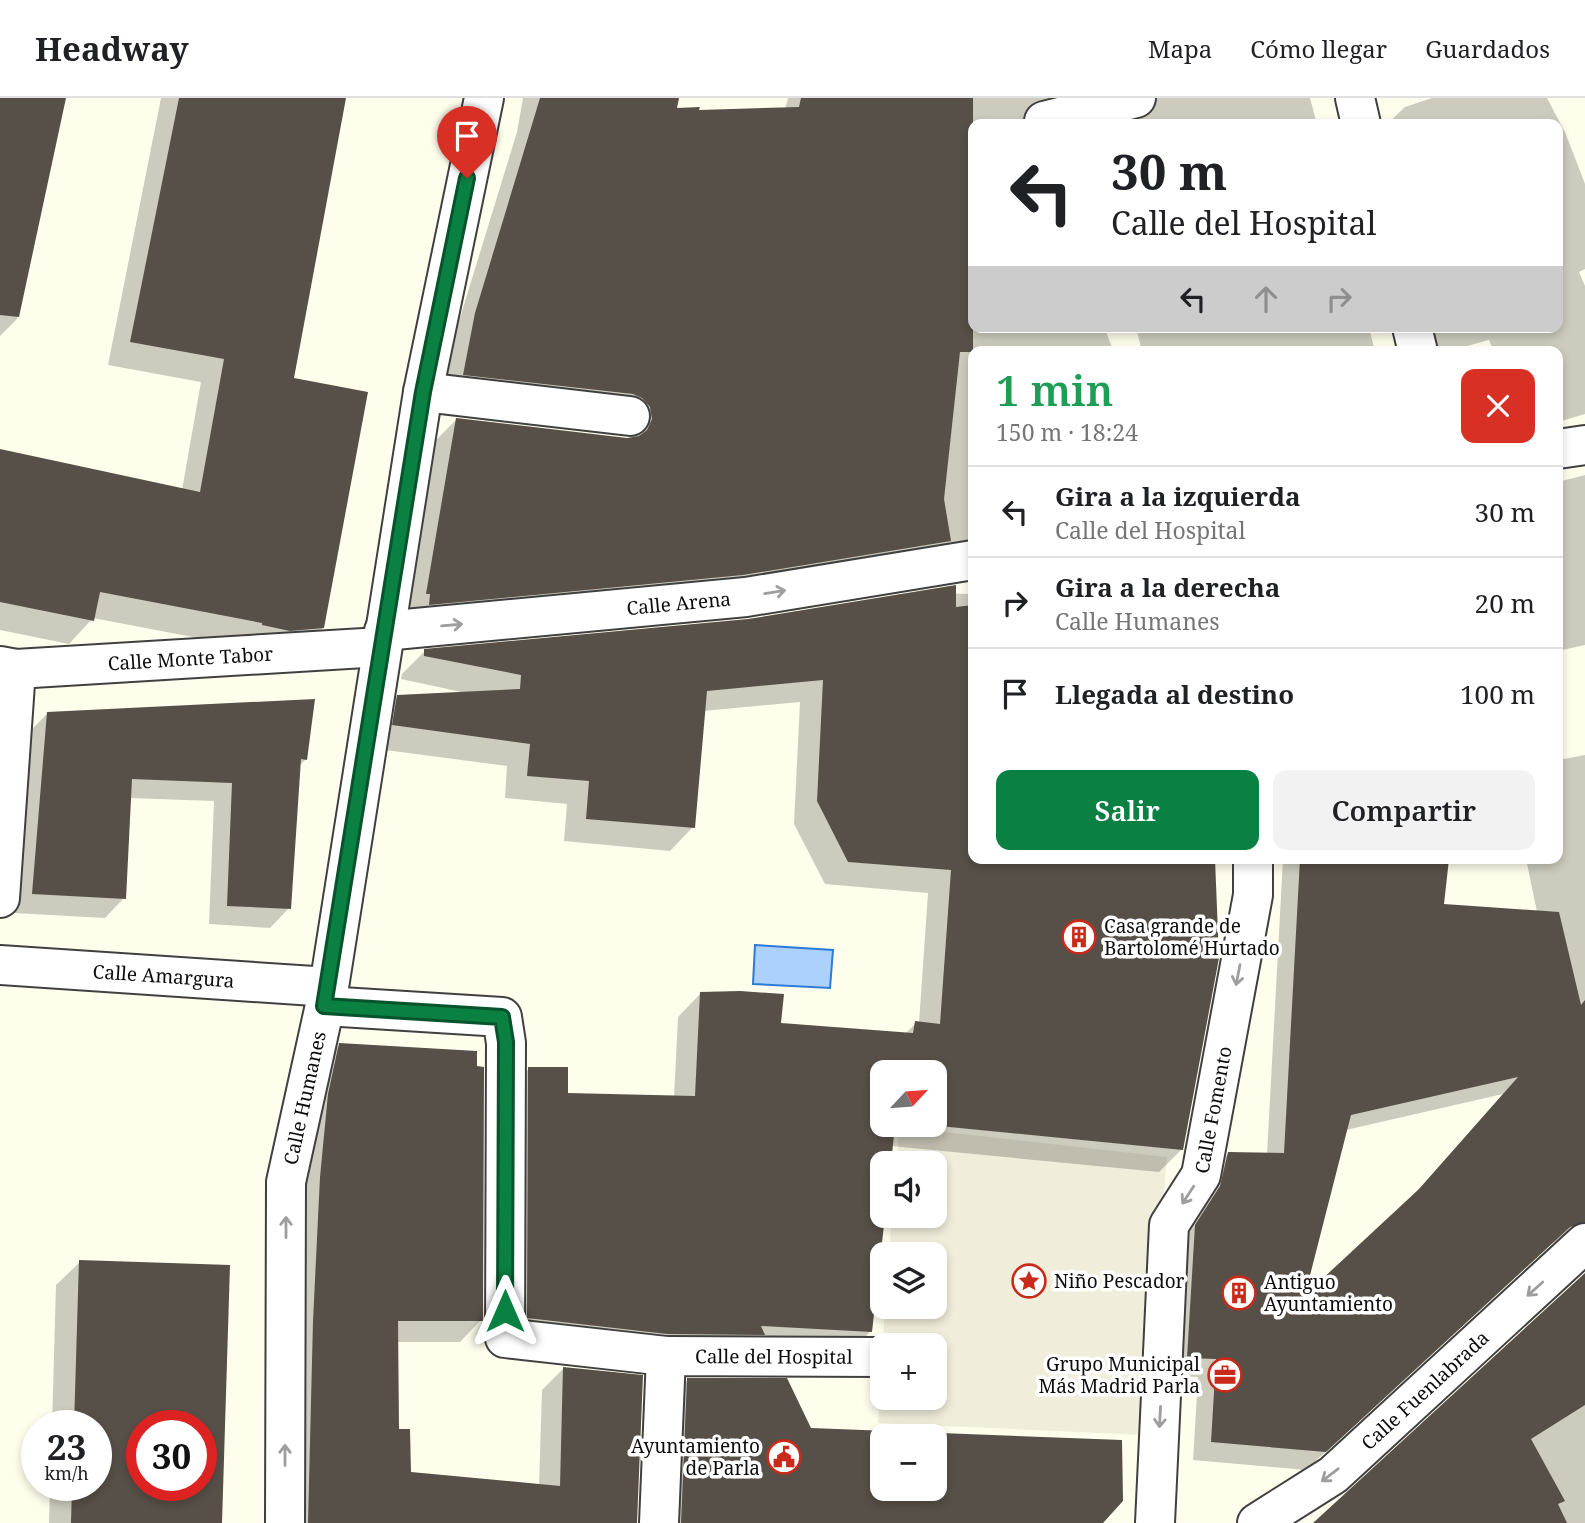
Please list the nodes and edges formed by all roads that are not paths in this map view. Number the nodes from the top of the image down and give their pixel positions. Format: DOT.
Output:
graph roads {
  1 [pos="484,98"];
  2 [pos="1136,98"];
  3 [pos="1355,98"];
  4 [pos="1052,119"];
  5 [pos="1361,119"];
  6 [pos="423,392"];
  7 [pos="630,416"];
  8 [pos="1585,445"];
  9 [pos="1563,448"];
  10 [pos="968,561"];
  11 [pos="382,639"];
  12 [pos="8,667"];
  13 [pos="1253,864"];
  14 [pos="0,898"];
  15 [pos="0,965"];
  16 [pos="327,997"];
  17 [pos="1585,1243"];
  18 [pos="666,1356"];
  19 [pos="870,1357"];
  20 [pos="285,1523"];
  21 [pos="659,1523"];
  22 [pos="1155,1523"];
  23 [pos="1257,1523"];
  1 -- 6 [label="street, Calle Humanes"];
  2 -- 4 [label="street"];
  3 -- 5 [label="street"];
  6 -- 7 [label="street"];
  6 -- 11 [label="street, Calle Humanes"];
  8 -- 9 [label="street"];
  11 -- 10 [label="street, Calle Arena, one-way"];
  11 -- 12 [label="street, Calle Monte Tabor"];
  11 -- 16 [label="street, Calle Humanes"];
  12 -- 14 [label="street"];
  13 -- 22 [label="street, Calle Fomento, one-way"];
  15 -- 16 [label="street, Calle Amargura"];
  16 -- 18 [label="street, Calle del Hospital"];
  20 -- 16 [label="street, Calle Humanes, one-way"];
  17 -- 23 [label="street, Calle Fuenlabrada, one-way"];
  18 -- 19 [label="street, Calle del Hospital"];
  18 -- 21 [label="street, Calle del Hospital"];
}
